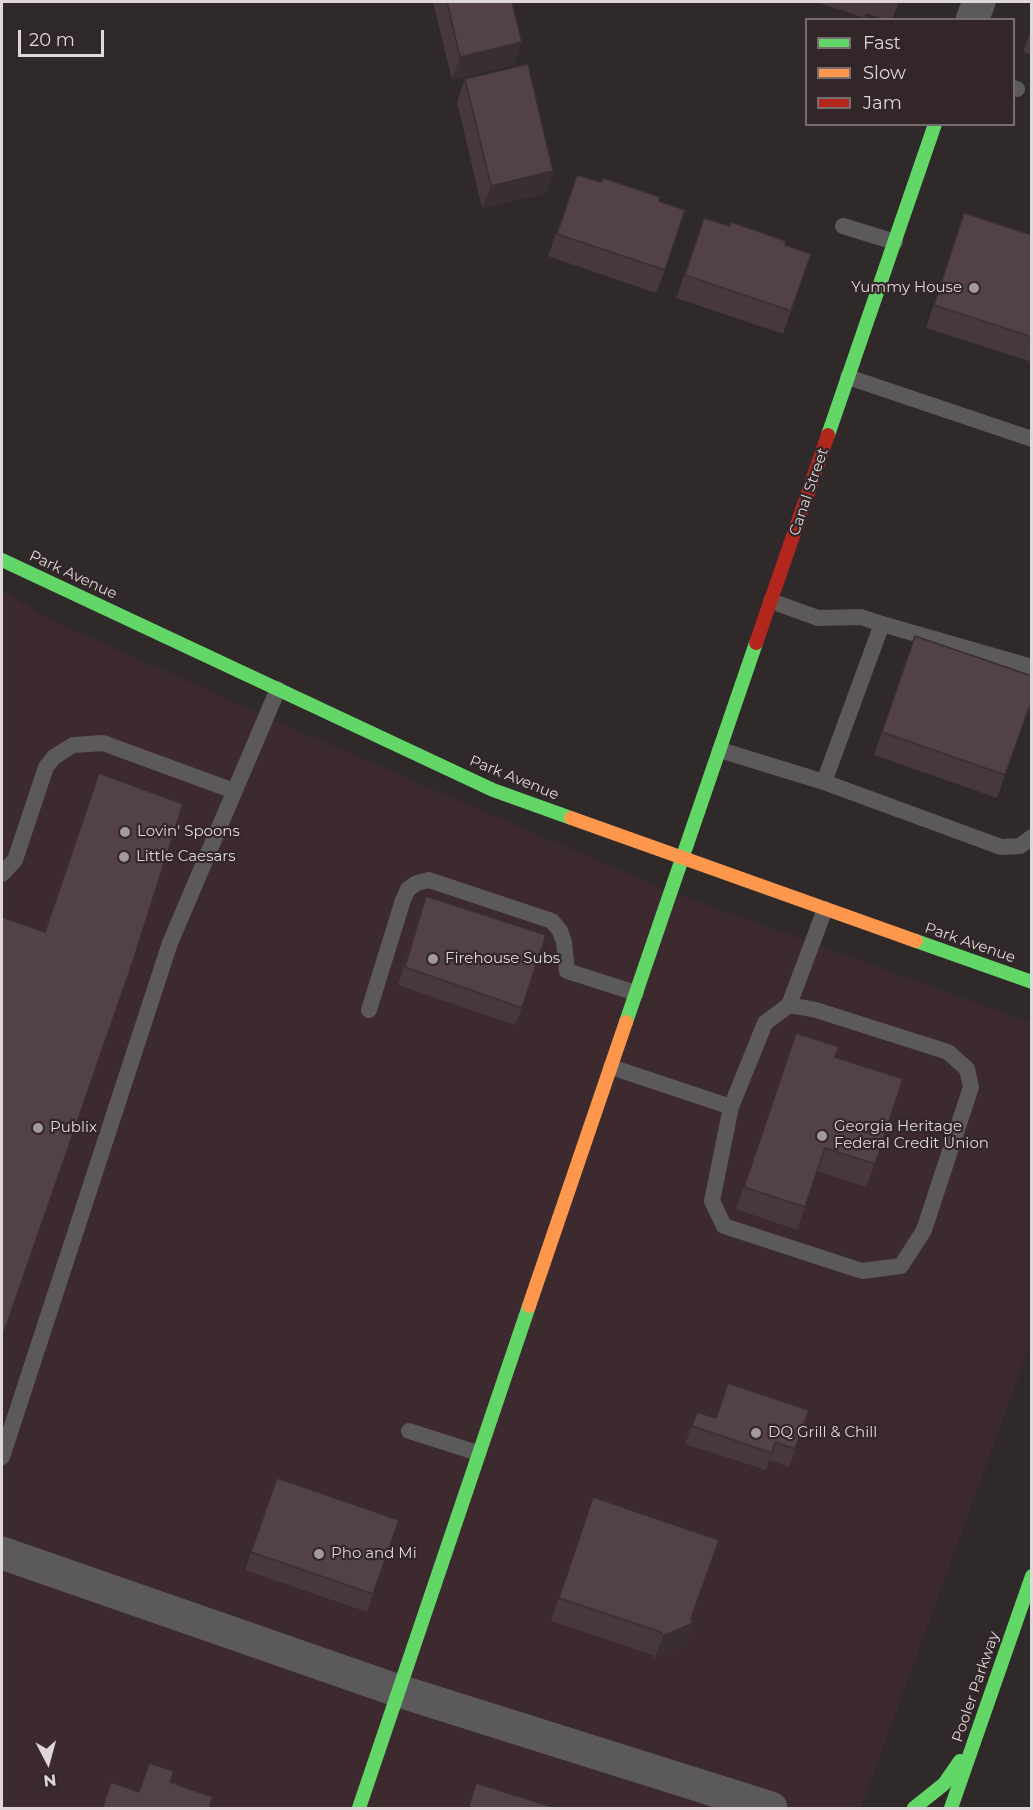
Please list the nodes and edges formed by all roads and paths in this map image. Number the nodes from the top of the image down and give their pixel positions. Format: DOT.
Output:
graph roads {
  1 [pos="979,2"];
  2 [pos="973,18"];
  3 [pos="934,126"];
  4 [pos="843,226"];
  5 [pos="895,242"];
  6 [pos="848,377"];
  7 [pos="1032,439"];
  8 [pos="2,560"];
  9 [pos="771,602"];
  10 [pos="882,624"];
  11 [pos="1032,667"];
  12 [pos="278,689"];
  13 [pos="720,750"];
  14 [pos="824,782"];
  15 [pos="234,791"];
  16 [pos="1032,837"];
  17 [pos="683,859"];
  18 [pos="2,874"];
  19 [pos="825,909"];
  20 [pos="1032,982"];
  21 [pos="636,993"];
  22 [pos="789,1005"];
  23 [pos="369,1010"];
  24 [pos="611,1068"];
  25 [pos="731,1107"];
  26 [pos="410,1431"];
  27 [pos="478,1453"];
  28 [pos="2,1457"];
  29 [pos="2,1553"];
  30 [pos="1032,1576"];
  31 [pos="396,1690"];
  32 [pos="975,1740"];
  33 [pos="359,1809"];
  34 [pos="771,1809"];
  35 [pos="914,1809"];
  36 [pos="951,1809"];
  1 -- 2 [label="street"];
  3 -- 5 [label="street, Canal Street"];
  4 -- 5 [label="lane"];
  5 -- 6 [label="street, Canal Street"];
  6 -- 7 [label="lane"];
  6 -- 9 [label="street, Canal Street"];
  8 -- 12 [label="street, Park Avenue"];
  9 -- 10 [label="lane"];
  9 -- 13 [label="street, Canal Street"];
  10 -- 11 [label="lane"];
  10 -- 14 [label="lane"];
  12 -- 15 [label="lane"];
  12 -- 17 [label="street, Park Avenue"];
  13 -- 14 [label="lane"];
  13 -- 17 [label="street, Canal Street"];
  14 -- 16 [label="lane"];
  15 -- 18 [label="lane"];
  15 -- 28 [label="lane"];
  17 -- 19 [label="street, Park Avenue"];
  17 -- 21 [label="street, Canal Street"];
  19 -- 20 [label="street, Park Avenue"];
  19 -- 22 [label="lane"];
  21 -- 23 [label="lane"];
  21 -- 24 [label="street, Canal Street"];
  22 -- 25 [label="lane"];
  22 -- 25 [label="lane"];
  24 -- 25 [label="lane"];
  24 -- 27 [label="street, Canal Street"];
  26 -- 27 [label="lane"];
  27 -- 31 [label="street, Canal Street"];
  29 -- 31 [label="street"];
  30 -- 32 [label="street, Pooler Parkway"];
  31 -- 33 [label="street, Canal Street"];
  31 -- 34 [label="street"];
  32 -- 35 [label="street"];
  32 -- 36 [label="street, Pooler Parkway"];
}
